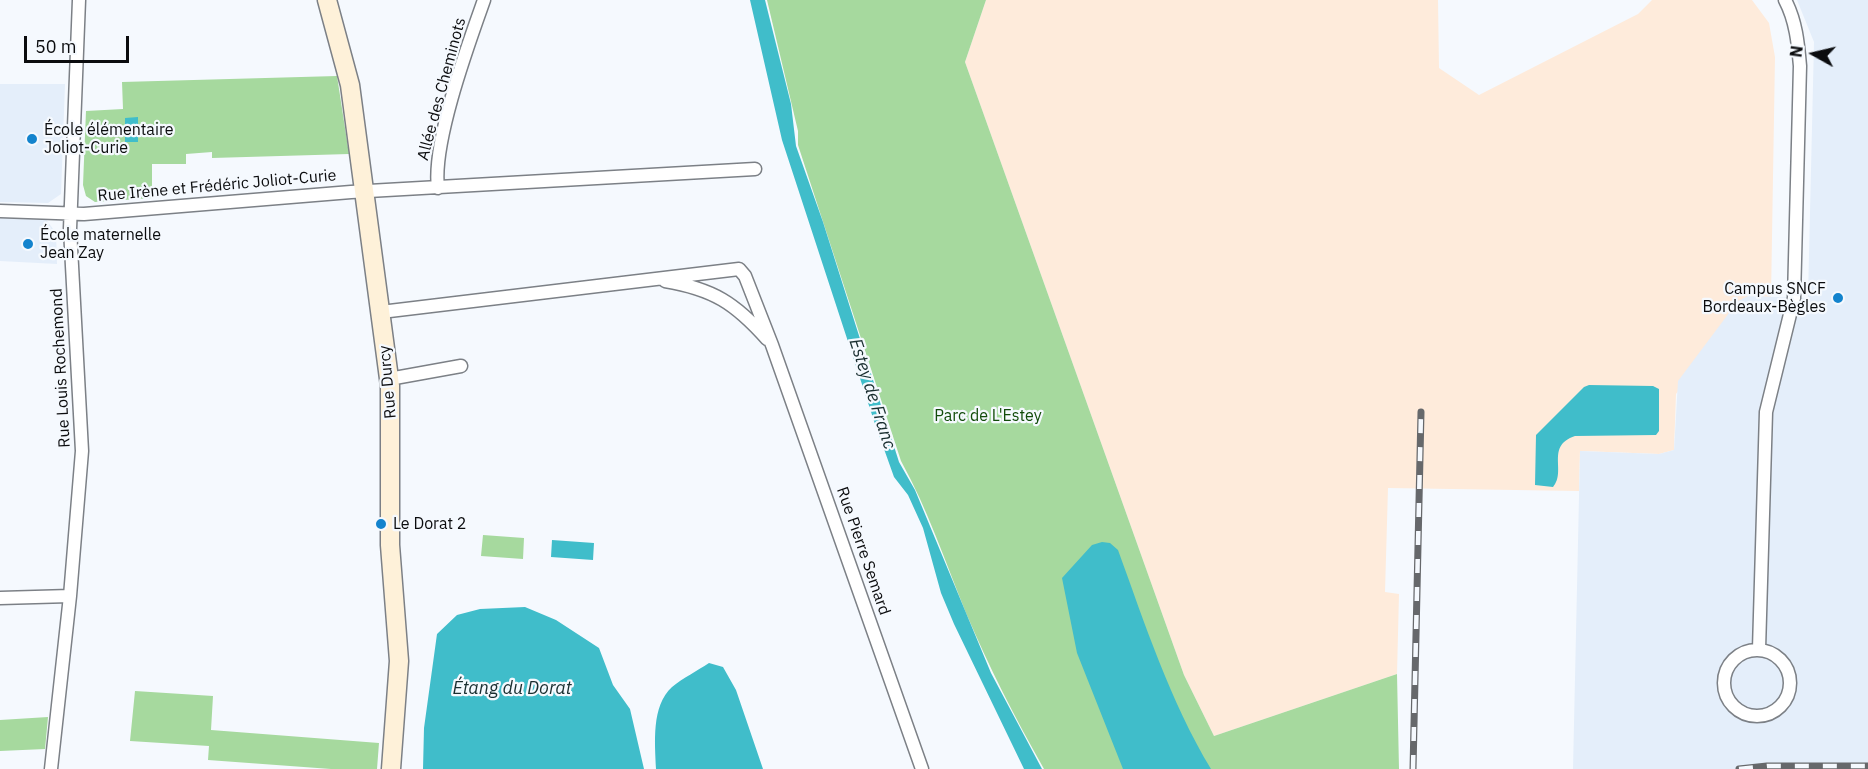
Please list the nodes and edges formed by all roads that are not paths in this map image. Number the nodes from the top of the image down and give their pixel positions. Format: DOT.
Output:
graph roads {
  1 [pos="79,0"];
  2 [pos="327,0"];
  3 [pos="484,0"];
  4 [pos="1785,0"];
  5 [pos="755,169"];
  6 [pos="438,188"];
  7 [pos="366,192"];
  8 [pos="0,211"];
  9 [pos="71,213"];
  10 [pos="652,279"];
  11 [pos="381,312"];
  12 [pos="772,345"];
  13 [pos="461,366"];
  14 [pos="389,379"];
  15 [pos="70,596"];
  16 [pos="0,598"];
  17 [pos="1759,649"];
  18 [pos="51,769"];
  19 [pos="391,769"];
  20 [pos="922,769"];
  1 -- 9 [label="street, Rue Louis Rochemond"];
  2 -- 7 [label="street, Rue Durcy"];
  3 -- 6 [label="street, Allée des Cheminots"];
  4 -- 17 [label="street"];
  5 -- 6 [label="street, Rue Irène et Frédéric Joliot-Curie"];
  6 -- 7 [label="street, Rue Irène et Frédéric Joliot-Curie"];
  7 -- 9 [label="street, Rue Irène et Frédéric Joliot-Curie"];
  7 -- 11 [label="street, Rue Durcy"];
  8 -- 9 [label="street, Rue Irène et Frédéric Joliot-Curie"];
  9 -- 15 [label="street, Rue Louis Rochemond"];
  10 -- 11 [label="street, Rue Pierre Semard"];
  10 -- 12 [label="street, Rue Pierre Semard"];
  10 -- 12 [label="street, Rue Pierre Semard"];
  11 -- 14 [label="street, Rue Durcy"];
  12 -- 20 [label="street, Rue Pierre Semard"];
  13 -- 14 [label="street"];
  14 -- 19 [label="street, Rue Durcy"];
  15 -- 16 [label="street"];
  15 -- 18 [label="street, Rue Louis Rochemond"];
  17 -- 17 [label="street"];
}
